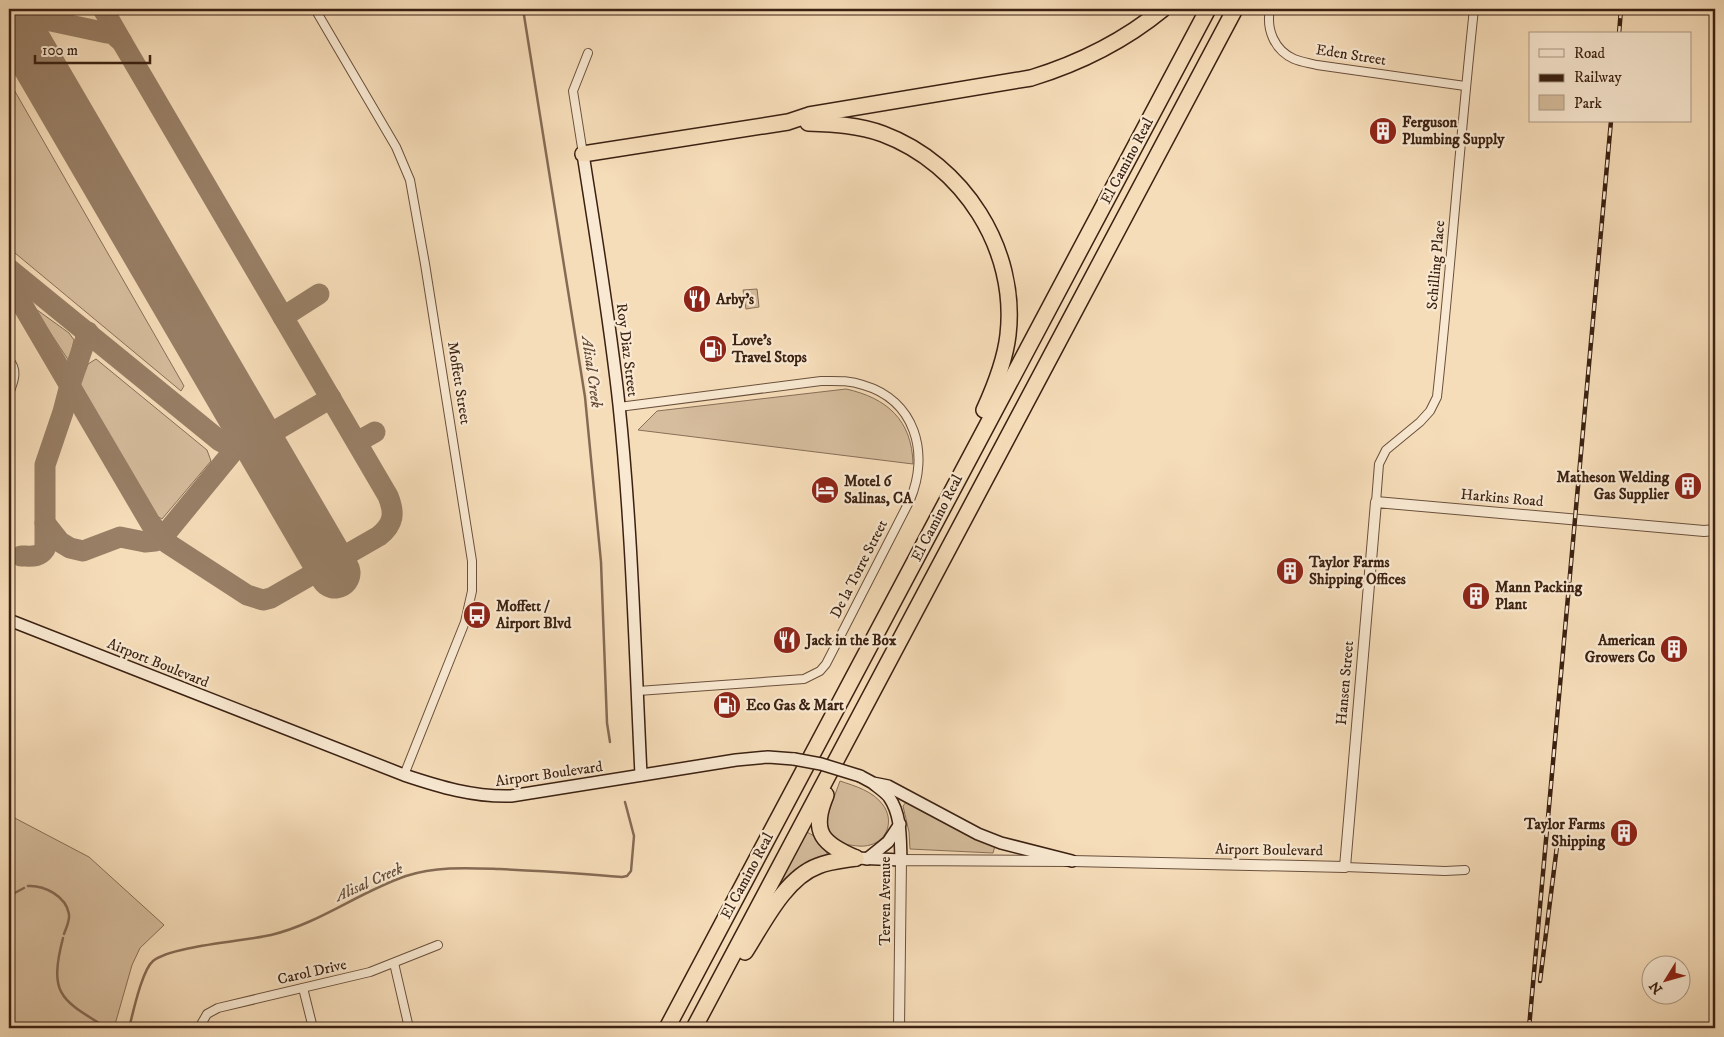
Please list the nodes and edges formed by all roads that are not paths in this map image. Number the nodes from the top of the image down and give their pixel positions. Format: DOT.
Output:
graph roads {
  1 [pos="315,9"];
  2 [pos="1163,9"];
  3 [pos="1208,9"];
  4 [pos="1235,9"];
  5 [pos="1270,9"];
  6 [pos="1474,9"];
  7 [pos="588,53"];
  8 [pos="1465,86"];
  9 [pos="788,122"];
  10 [pos="583,154"];
  11 [pos="11,362"];
  12 [pos="9,394"];
  13 [pos="619,407"];
  14 [pos="964,466"];
  15 [pos="1376,502"];
  16 [pos="1715,530"];
  17 [pos="9,620"];
  18 [pos="638,691"];
  19 [pos="863,711"];
  20 [pos="404,775"];
  21 [pos="641,775"];
  22 [pos="873,783"];
  23 [pos="900,824"];
  24 [pos="862,859"];
  25 [pos="901,860"];
  26 [pos="1072,861"];
  27 [pos="1345,867"];
  28 [pos="1465,870"];
  29 [pos="438,945"];
  30 [pos="394,963"];
  31 [pos="303,988"];
  32 [pos="199,1028"];
  33 [pos="313,1028"];
  34 [pos="409,1028"];
  35 [pos="666,1028"];
  36 [pos="695,1028"];
  37 [pos="899,1028"];
  1 -- 20 [label="street, Moffett Street"];
  2 -- 9 [label="highway"];
  3 -- 14 [label="highway, El Camino Real"];
  4 -- 19 [label="highway, El Camino Real"];
  5 -- 8 [label="street, Eden Street"];
  6 -- 8 [label="street, Schilling Place"];
  7 -- 10 [label="street, Roy Diaz Street"];
  8 -- 15 [label="street, Schilling Place"];
  9 -- 10 [label="highway"];
  9 -- 14 [label="highway"];
  10 -- 13 [label="main road, Roy Diaz Street"];
  11 -- 12 [label="street"];
  13 -- 18 [label="main road, Roy Diaz Street"];
  13 -- 18 [label="street, De la Torre Street"];
  14 -- 35 [label="highway, El Camino Real"];
  15 -- 16 [label="street, Harkins Road"];
  15 -- 27 [label="street, Hansen Street"];
  17 -- 20 [label="main road, Airport Boulevard"];
  18 -- 21 [label="main road, Roy Diaz Street"];
  19 -- 24 [label="highway"];
  19 -- 36 [label="highway, El Camino Real"];
  20 -- 21 [label="main road, Airport Boulevard"];
  21 -- 22 [label="main road, Airport Boulevard, bridge"];
  22 -- 23 [label="main road, Terven Avenue"];
  22 -- 26 [label="main road, Airport Boulevard"];
  23 -- 24 [label="main road"];
  23 -- 25 [label="main road, Terven Avenue"];
  24 -- 25 [label="main road"];
  24 -- 36 [label="highway"];
  25 -- 26 [label="street, Airport Boulevard"];
  25 -- 37 [label="street, Terven Avenue"];
  26 -- 27 [label="street, Airport Boulevard"];
  27 -- 28 [label="street, Airport Boulevard"];
  29 -- 30 [label="street, Carol Drive"];
  30 -- 31 [label="street, Carol Drive"];
  30 -- 34 [label="street"];
  31 -- 32 [label="street, Carol Drive"];
  31 -- 33 [label="street"];
}
